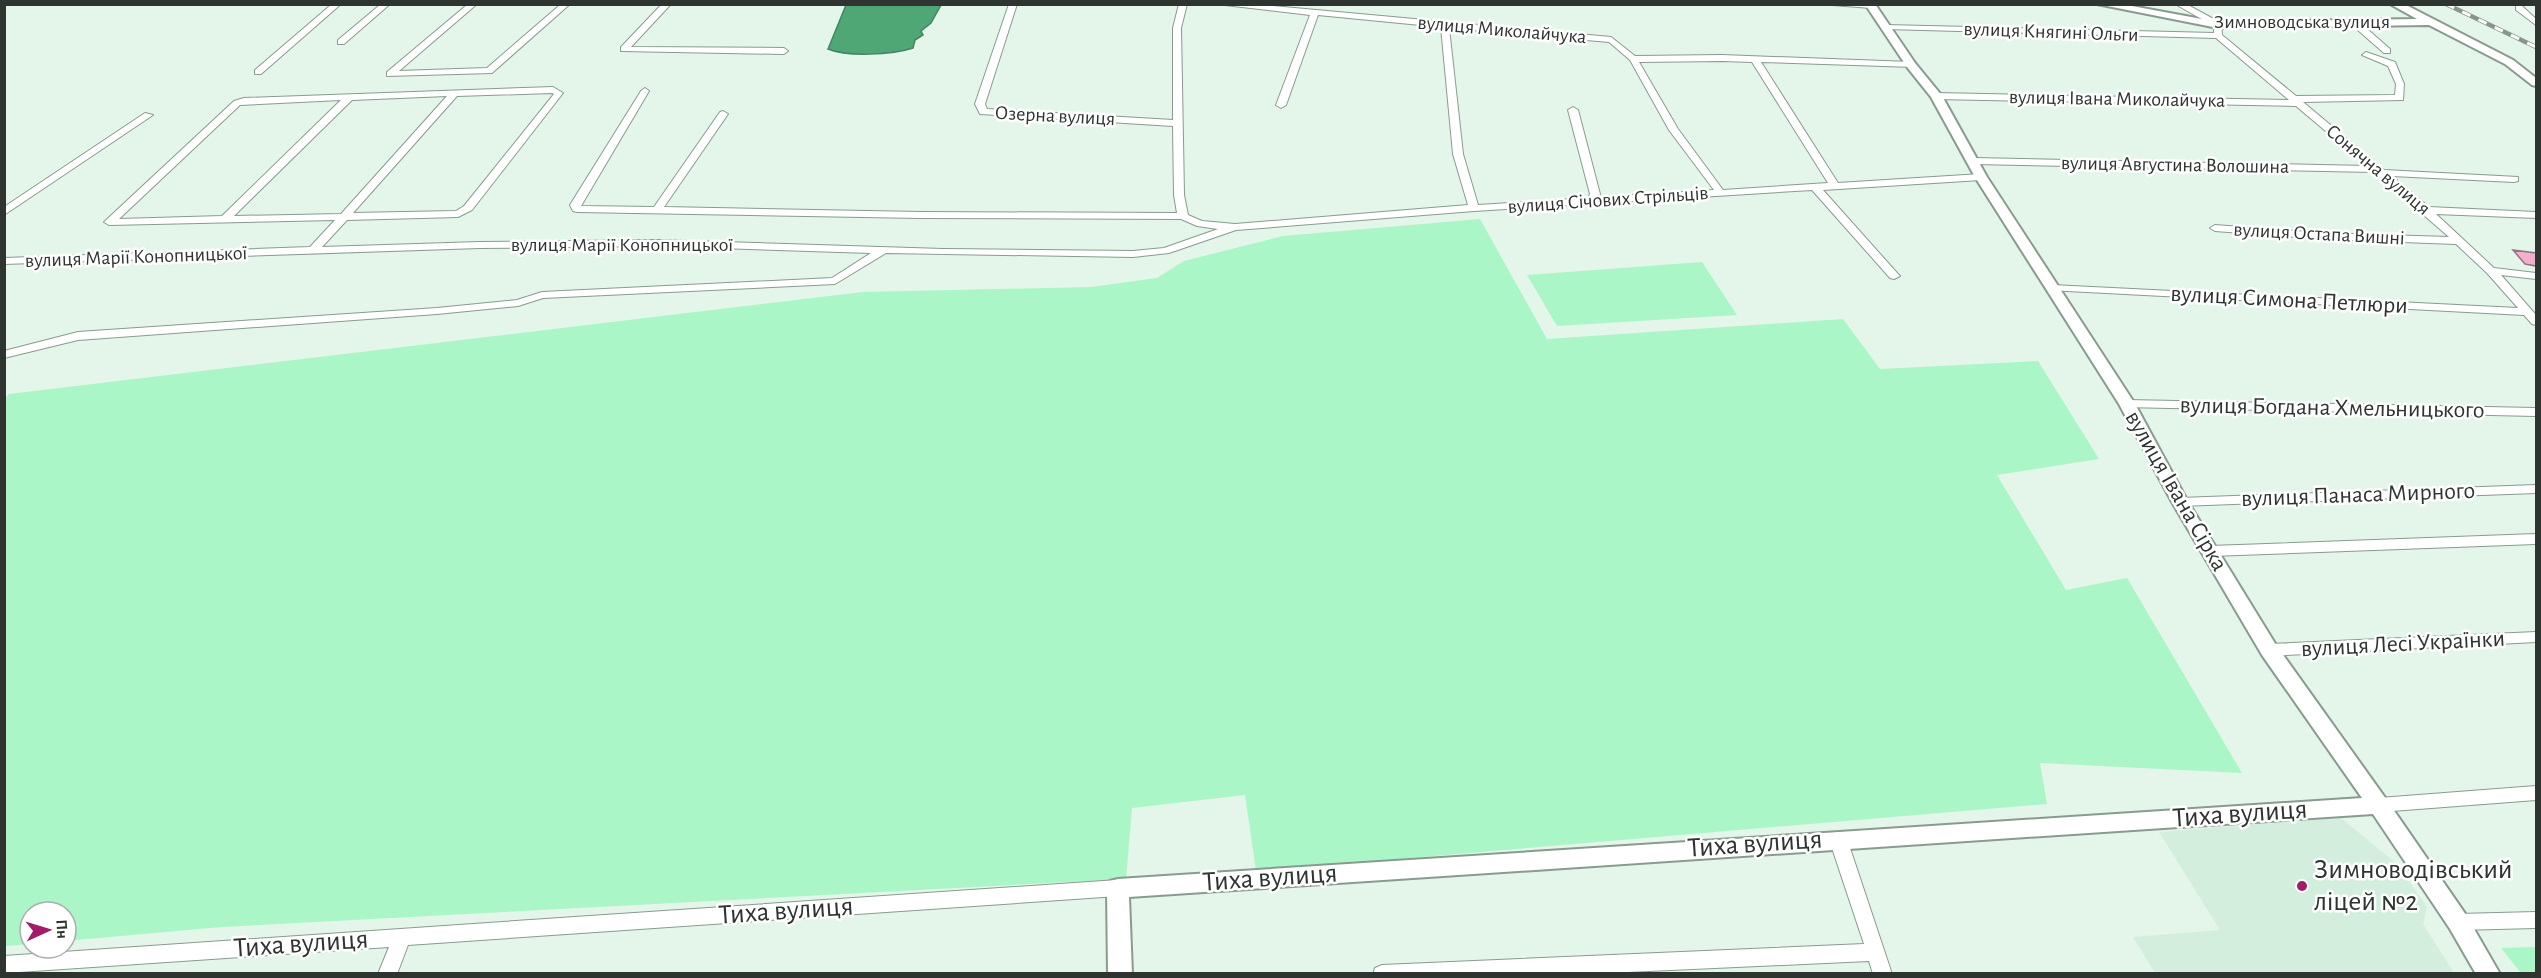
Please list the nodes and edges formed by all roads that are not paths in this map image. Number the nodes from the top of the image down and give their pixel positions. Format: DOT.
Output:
graph roads {
  1 [pos="338,4"];
  2 [pos="386,4"];
  3 [pos="473,4"];
  4 [pos="566,4"];
  5 [pos="667,4"];
  6 [pos="1013,4"];
  7 [pos="1182,4"];
  8 [pos="1220,4"];
  9 [pos="1824,4"];
  10 [pos="2102,4"];
  11 [pos="2179,4"];
  12 [pos="2395,4"];
  13 [pos="1871,5"];
  14 [pos="2519,8"];
  15 [pos="1314,14"];
  16 [pos="2429,20"];
  17 [pos="2355,23"];
  18 [pos="2536,23"];
  19 [pos="1445,25"];
  20 [pos="1885,27"];
  21 [pos="2218,31"];
  22 [pos="341,42"];
  23 [pos="784,51"];
  24 [pos="2387,51"];
  25 [pos="2366,55"];
  26 [pos="1633,59"];
  27 [pos="1755,59"];
  28 [pos="1911,65"];
  29 [pos="258,72"];
  30 [pos="2536,83"];
  31 [pos="645,91"];
  32 [pos="455,93"];
  33 [pos="351,96"];
  34 [pos="1936,96"];
  35 [pos="2296,101"];
  36 [pos="1281,105"];
  37 [pos="1573,110"];
  38 [pos="723,114"];
  39 [pos="148,115"];
  40 [pos="1173,122"];
  41 [pos="1974,161"];
  42 [pos="2380,171"];
  43 [pos="1981,177"];
  44 [pos="2514,179"];
  45 [pos="1834,185"];
  46 [pos="1815,187"];
  47 [pos="1720,192"];
  48 [pos="1591,202"];
  49 [pos="1474,208"];
  50 [pos="657,210"];
  51 [pos="2426,210"];
  52 [pos="4,212"];
  53 [pos="2536,215"];
  54 [pos="1183,216"];
  55 [pos="343,217"];
  56 [pos="224,220"];
  57 [pos="1235,227"];
  58 [pos="2215,228"];
  59 [pos="2460,241"];
  60 [pos="314,250"];
  61 [pos="882,251"];
  62 [pos="4,261"];
  63 [pos="2491,271"];
  64 [pos="1894,276"];
  65 [pos="2536,276"];
  66 [pos="2052,288"];
  67 [pos="2527,312"];
  68 [pos="2536,322"];
  69 [pos="4,355"];
  70 [pos="2127,405"];
  71 [pos="2536,412"];
  72 [pos="2536,489"];
  73 [pos="2180,502"];
  74 [pos="2536,539"];
  75 [pos="2210,551"];
  76 [pos="2536,637"];
  77 [pos="2269,650"];
  78 [pos="2536,794"];
  79 [pos="2379,806"];
  80 [pos="1838,838"];
  81 [pos="1118,888"];
  82 [pos="2536,920"];
  83 [pos="2458,922"];
  84 [pos="402,937"];
  85 [pos="1874,952"];
  86 [pos="4,965"];
  87 [pos="387,974"];
  88 [pos="1120,974"];
  89 [pos="1382,974"];
  90 [pos="1883,974"];
  91 [pos="2489,974"];
  1 -- 29 [label="street"];
  2 -- 22 [label="street"];
  3 -- 4 [label="street"];
  5 -- 23 [label="street"];
  6 -- 40 [label="street, Озерна вулиця"];
  7 -- 40 [label="street"];
  8 -- 15 [label="street, вулиця Миколайчука"];
  9 -- 13 [label="street"];
  10 -- 21 [label="street, Зимноводська вулиця"];
  11 -- 21 [label="street, Сонячна вулиця"];
  12 -- 16 [label="street"];
  13 -- 20 [label="street, вулиця Івана Сірка"];
  14 -- 18 [label="street"];
  15 -- 19 [label="street, вулиця Миколайчука"];
  15 -- 36 [label="street"];
  16 -- 17 [label="street, Зимноводська вулиця"];
  16 -- 30 [label="street"];
  17 -- 21 [label="street, Зимноводська вулиця"];
  17 -- 24 [label="street"];
  19 -- 26 [label="street, вулиця Миколайчука"];
  19 -- 49 [label="street"];
  20 -- 21 [label="street, вулиця Княгині Ольги"];
  20 -- 28 [label="street, вулиця Івана Сірка"];
  21 -- 35 [label="street, Сонячна вулиця"];
  25 -- 35 [label="street, вулиця Івана Миколайчука"];
  26 -- 27 [label="street"];
  26 -- 47 [label="street"];
  27 -- 28 [label="street"];
  27 -- 45 [label="street"];
  28 -- 34 [label="street, вулиця Івана Сірка"];
  31 -- 50 [label="street"];
  32 -- 33 [label="street"];
  32 -- 55 [label="street"];
  32 -- 55 [label="street"];
  33 -- 56 [label="street"];
  33 -- 56 [label="street"];
  34 -- 35 [label="street, вулиця Івана Миколайчука"];
  34 -- 41 [label="street, вулиця Івана Сірка"];
  35 -- 42 [label="street, Сонячна вулиця"];
  37 -- 48 [label="street"];
  38 -- 50 [label="street"];
  39 -- 52 [label="street"];
  40 -- 54 [label="street"];
  41 -- 42 [label="street, вулиця Августина Волошина"];
  41 -- 43 [label="street, вулиця Івана Сірка"];
  42 -- 44 [label="street, вулиця Августина Волошина"];
  42 -- 51 [label="street, Сонячна вулиця"];
  43 -- 45 [label="street, вулиця Січових Стрільців"];
  43 -- 66 [label="street, вулиця Івана Сірка"];
  45 -- 46 [label="street, вулиця Січових Стрільців"];
  46 -- 47 [label="street, вулиця Січових Стрільців"];
  46 -- 64 [label="street"];
  47 -- 48 [label="street, вулиця Січових Стрільців"];
  48 -- 49 [label="street, вулиця Січових Стрільців"];
  49 -- 57 [label="street, вулиця Січових Стрільців"];
  50 -- 54 [label="street"];
  51 -- 53 [label="street"];
  51 -- 59 [label="street, Сонячна вулиця"];
  54 -- 57 [label="street"];
  55 -- 56 [label="street"];
  55 -- 60 [label="street"];
  57 -- 61 [label="street, вулиця Марії Конопницької"];
  58 -- 59 [label="street, вулиця Остапа Вишні"];
  59 -- 63 [label="street, Сонячна вулиця"];
  60 -- 61 [label="street, вулиця Марії Конопницької"];
  60 -- 62 [label="street, вулиця Марії Конопницької"];
  61 -- 69 [label="street"];
  63 -- 65 [label="street"];
  63 -- 67 [label="street, Сонячна вулиця"];
  66 -- 67 [label="street, вулиця Симона Петлюри"];
  66 -- 70 [label="street, вулиця Івана Сірка"];
  67 -- 68 [label="street, Сонячна вулиця"];
  70 -- 71 [label="street, вулиця Богдана Хмельницького"];
  70 -- 73 [label="street, вулиця Івана Сірка"];
  72 -- 73 [label="street, вулиця Панаса Мирного"];
  73 -- 75 [label="street, вулиця Івана Сірка"];
  74 -- 75 [label="street"];
  75 -- 77 [label="street, вулиця Івана Сірка"];
  76 -- 77 [label="street, вулиця Лесі Українки"];
  77 -- 79 [label="street, вулиця Івана Сірка"];
  78 -- 79 [label="street, Тиха вулиця"];
  79 -- 80 [label="street, Тиха вулиця"];
  79 -- 83 [label="street, вулиця Івана Сірка"];
  80 -- 81 [label="street, Тиха вулиця"];
  80 -- 85 [label="street"];
  81 -- 84 [label="street, Тиха вулиця"];
  81 -- 88 [label="street"];
  82 -- 83 [label="street"];
  83 -- 91 [label="street, вулиця Івана Сірка"];
  84 -- 86 [label="street, Тиха вулиця"];
  84 -- 87 [label="street"];
  85 -- 89 [label="street"];
  85 -- 90 [label="street"];
}
